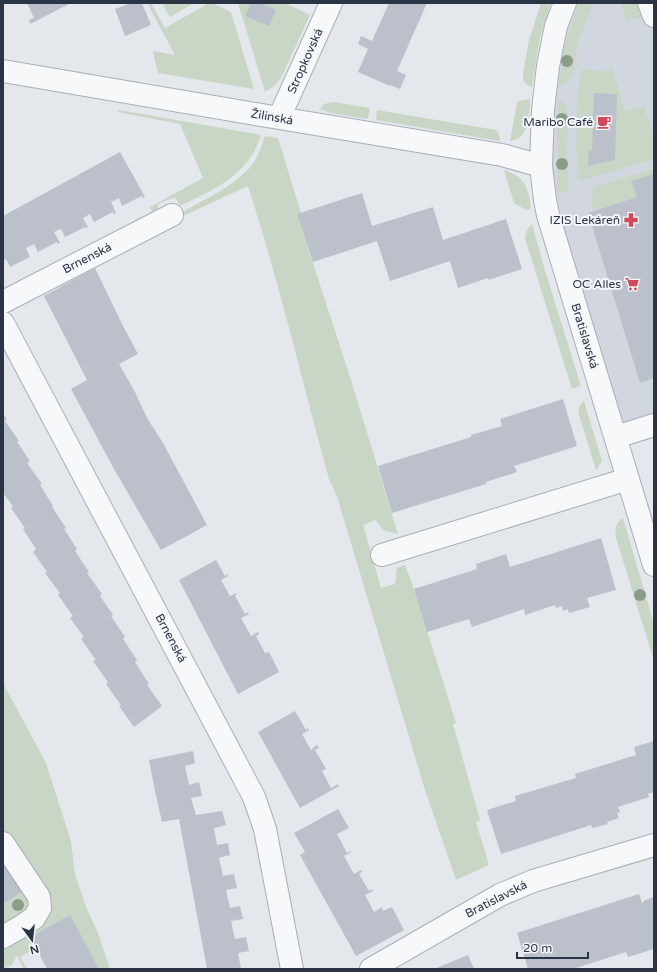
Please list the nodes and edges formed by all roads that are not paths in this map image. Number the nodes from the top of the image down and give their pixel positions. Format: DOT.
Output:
graph roads {
  1 [pos="330,3"];
  2 [pos="565,3"];
  3 [pos="649,3"];
  4 [pos="654,16"];
  5 [pos="3,71"];
  6 [pos="279,118"];
  7 [pos="541,166"];
  8 [pos="172,215"];
  9 [pos="3,302"];
  10 [pos="3,323"];
  11 [pos="654,425"];
  12 [pos="616,437"];
  13 [pos="628,479"];
  14 [pos="382,555"];
  15 [pos="654,565"];
  16 [pos="3,843"];
  17 [pos="654,845"];
  18 [pos="3,937"];
  19 [pos="292,969"];
  20 [pos="371,969"];
  1 -- 6 [label="street, Stropkovská"];
  2 -- 7 [label="street, Bratislavská"];
  3 -- 4 [label="street"];
  5 -- 6 [label="street, Žilinská"];
  6 -- 7 [label="street, Žilinská"];
  7 -- 12 [label="street, Bratislavská"];
  8 -- 9 [label="street, Brnenská"];
  10 -- 19 [label="street, Brnenská"];
  11 -- 12 [label="street"];
  12 -- 13 [label="street, Bratislavská"];
  13 -- 14 [label="street"];
  13 -- 15 [label="street, Bratislavská"];
  16 -- 18 [label="street"];
  17 -- 20 [label="street, Bratislavská"];
}
